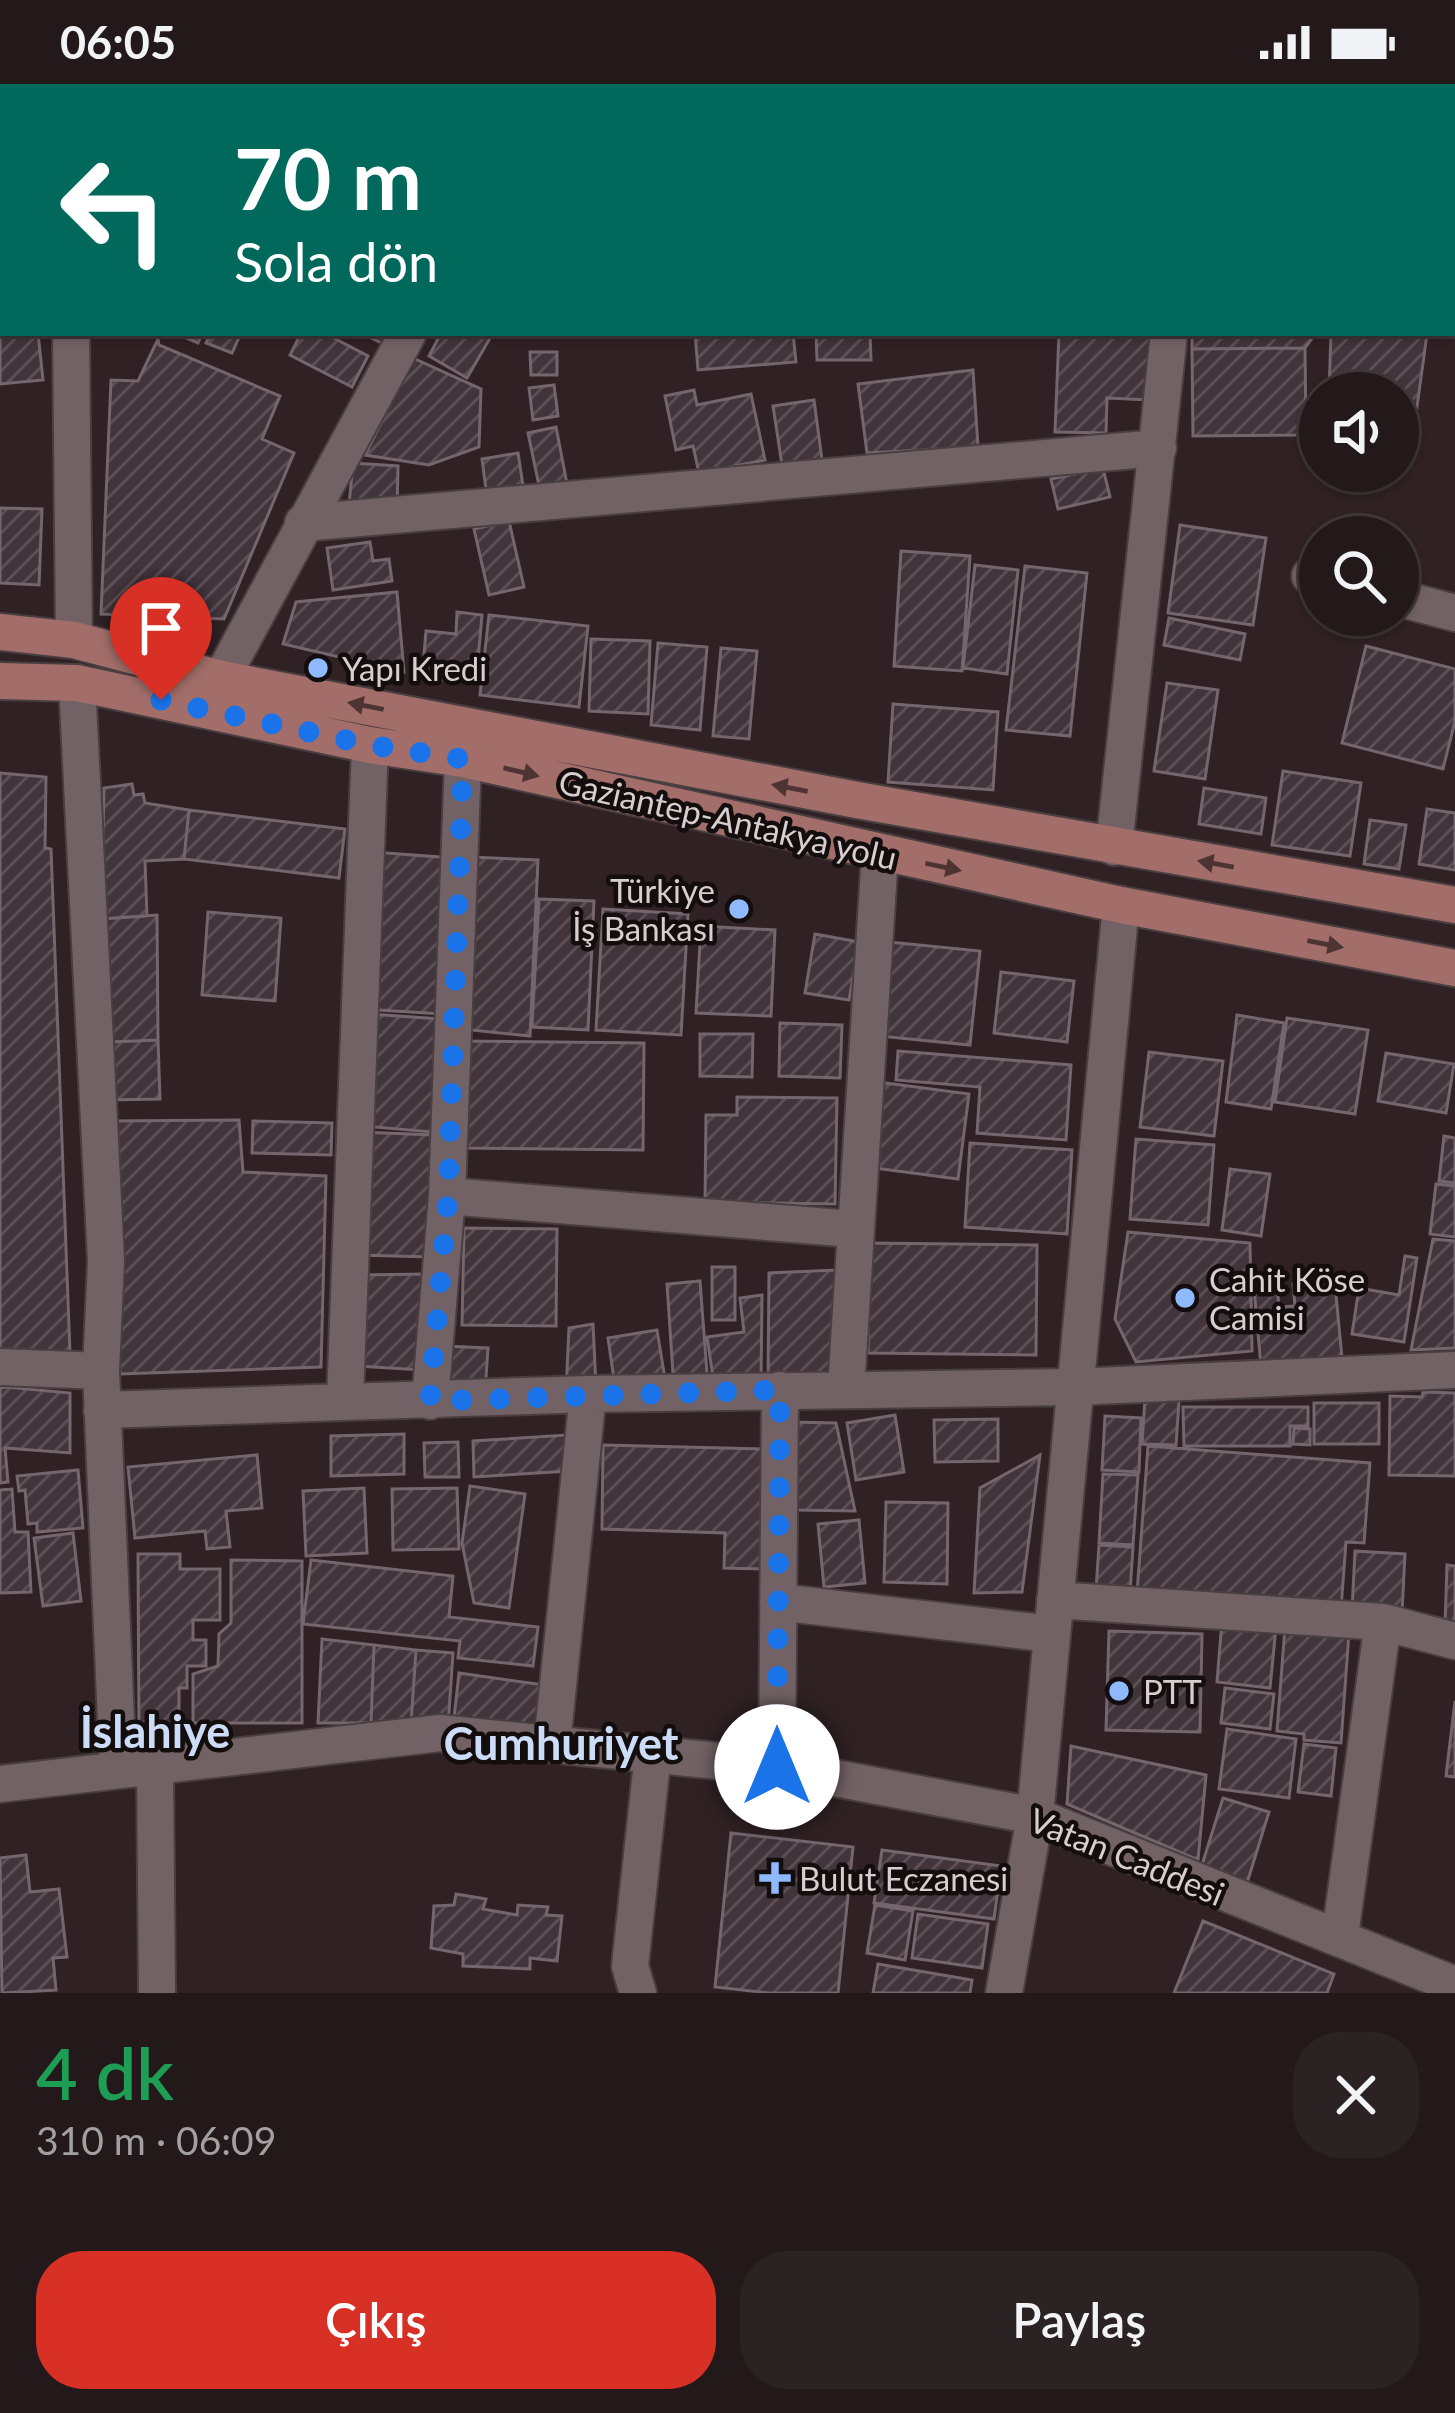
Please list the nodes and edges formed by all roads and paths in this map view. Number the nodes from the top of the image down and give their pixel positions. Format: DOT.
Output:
graph roads {
  1 [pos="71,336"];
  2 [pos="406,336"];
  3 [pos="1169,336"];
  4 [pos="1158,448"];
  5 [pos="303,523"];
  6 [pos="1419,604"];
  7 [pos="1455,613"];
  8 [pos="0,632"];
  9 [pos="74,640"];
  10 [pos="221,679"];
  11 [pos="0,681"];
  12 [pos="77,682"];
  13 [pos="370,745"];
  14 [pos="463,759"];
  15 [pos="1114,847"];
  16 [pos="880,854"];
  17 [pos="1120,905"];
  18 [pos="1455,905"];
  19 [pos="1455,968"];
  20 [pos="448,1196"];
  21 [pos="853,1229"];
  22 [pos="0,1367"];
  23 [pos="1455,1370"];
  24 [pos="101,1371"];
  25 [pos="1073,1387"];
  26 [pos="846,1389"];
  27 [pos="780,1390"];
  28 [pos="588,1394"];
  29 [pos="345,1400"];
  30 [pos="430,1401"];
  31 [pos="102,1410"];
  32 [pos="778,1602"];
  33 [pos="1054,1617"];
  34 [pos="1383,1622"];
  35 [pos="1455,1641"];
  36 [pos="552,1744"];
  37 [pos="653,1753"];
  38 [pos="777,1767"];
  39 [pos="136,1769"];
  40 [pos="0,1784"];
  41 [pos="1035,1816"];
  42 [pos="1340,1936"];
  43 [pos="1455,1985"];
  44 [pos="157,1993"];
  45 [pos="638,1993"];
  46 [pos="1004,1993"];
  1 -- 9 [label="street"];
  2 -- 5 [label="street"];
  3 -- 4 [label="street"];
  4 -- 5 [label="street"];
  4 -- 15 [label="street"];
  5 -- 10 [label="street"];
  6 -- 7 [label="street"];
  8 -- 9 [label="main road, Gaziantep-Antakya yolu"];
  9 -- 10 [label="main road, Gaziantep-Antakya yolu"];
  15 -- 10 [label="main road, Gaziantep-Antakya yolu, one-way"];
  11 -- 12 [label="main road, Gaziantep-Antakya yolu"];
  12 -- 13 [label="main road, Gaziantep-Antakya yolu"];
  12 -- 24 [label="street"];
  13 -- 14 [label="main road, Gaziantep-Antakya yolu"];
  13 -- 29 [label="street"];
  14 -- 16 [label="main road, Gaziantep-Antakya yolu, one-way"];
  14 -- 20 [label="street"];
  18 -- 15 [label="main road, Gaziantep-Antakya yolu, one-way"];
  16 -- 17 [label="main road, Gaziantep-Antakya yolu, one-way"];
  16 -- 21 [label="street"];
  17 -- 19 [label="main road, Gaziantep-Antakya yolu, one-way"];
  17 -- 25 [label="street"];
  20 -- 21 [label="street"];
  20 -- 30 [label="street"];
  21 -- 26 [label="street"];
  22 -- 24 [label="street"];
  23 -- 25 [label="street"];
  24 -- 31 [label="street"];
  25 -- 26 [label="street"];
  25 -- 33 [label="street"];
  26 -- 27 [label="street"];
  27 -- 28 [label="street"];
  27 -- 32 [label="street"];
  28 -- 30 [label="street"];
  28 -- 36 [label="street"];
  29 -- 30 [label="street"];
  29 -- 31 [label="street"];
  31 -- 39 [label="street"];
  32 -- 33 [label="street"];
  32 -- 38 [label="street"];
  33 -- 34 [label="street"];
  33 -- 41 [label="street"];
  34 -- 35 [label="street"];
  34 -- 42 [label="street"];
  36 -- 37 [label="street, Vatan Caddesi"];
  36 -- 39 [label="street, Vatan Caddesi"];
  37 -- 38 [label="street, Vatan Caddesi"];
  37 -- 45 [label="street"];
  38 -- 41 [label="street, Vatan Caddesi"];
  39 -- 40 [label="street, Vatan Caddesi"];
  39 -- 44 [label="street"];
  41 -- 42 [label="street, Vatan Caddesi"];
  41 -- 46 [label="street"];
  42 -- 43 [label="street, Vatan Caddesi"];
}
